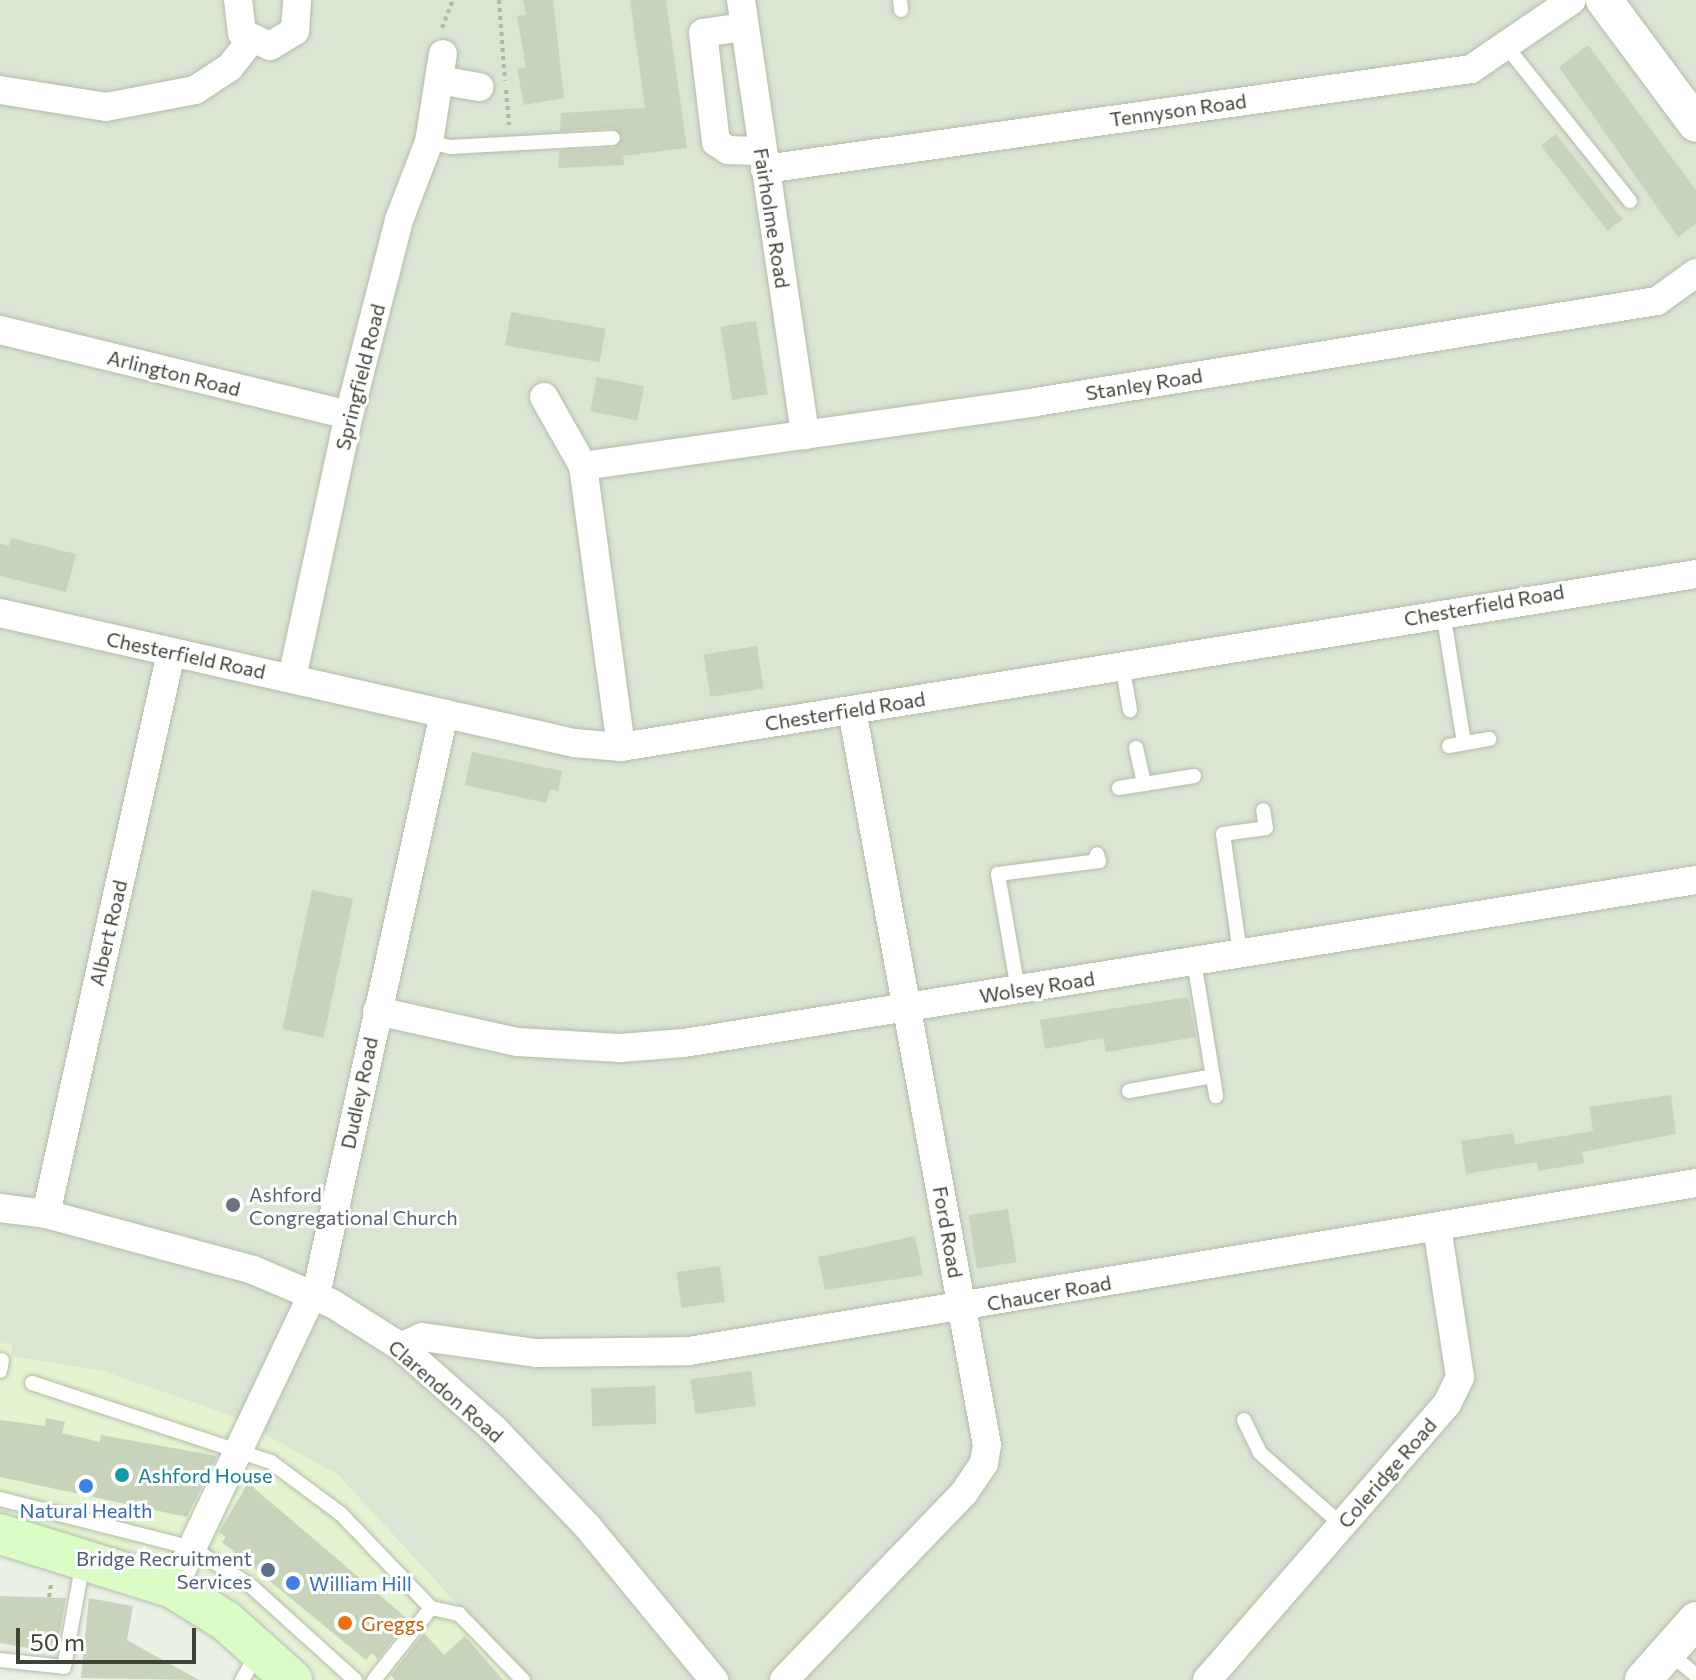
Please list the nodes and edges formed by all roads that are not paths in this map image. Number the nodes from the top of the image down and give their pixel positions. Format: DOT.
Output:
graph roads {
  1 [pos="238,0"];
  2 [pos="297,0"];
  3 [pos="1572,0"];
  4 [pos="1604,0"];
  5 [pos="743,14"];
  6 [pos="250,41"];
  7 [pos="1507,47"];
  8 [pos="479,87"];
  9 [pos="0,90"];
  10 [pos="1696,124"];
  11 [pos="613,138"];
  12 [pos="429,142"];
  13 [pos="763,160"];
  14 [pos="1630,201"];
  15 [pos="1696,273"];
  16 [pos="0,330"];
  17 [pos="544,397"];
  18 [pos="349,415"];
  19 [pos="805,435"];
  20 [pos="583,466"];
  21 [pos="1696,574"];
  22 [pos="1443,612"];
  23 [pos="0,613"];
  24 [pos="171,653"];
  25 [pos="1122,665"];
  26 [pos="292,678"];
  27 [pos="852,710"];
  28 [pos="1130,710"];
  29 [pos="444,714"];
  30 [pos="1489,739"];
  31 [pos="621,747"];
  32 [pos="1136,748"];
  33 [pos="1194,776"];
  34 [pos="1144,784"];
  35 [pos="1119,788"];
  36 [pos="1263,810"];
  37 [pos="1097,854"];
  38 [pos="1696,880"];
  39 [pos="1240,953"];
  40 [pos="1194,961"];
  41 [pos="1018,990"];
  42 [pos="907,1009"];
  43 [pos="377,1011"];
  44 [pos="1213,1076"];
  45 [pos="1129,1091"];
  46 [pos="1216,1096"];
  47 [pos="1696,1183"];
  48 [pos="0,1208"];
  49 [pos="46,1214"];
  50 [pos="1437,1227"];
  51 [pos="312,1295"];
  52 [pos="962,1308"];
  53 [pos="401,1347"];
  54 [pos="32,1383"];
  55 [pos="1244,1420"];
  56 [pos="239,1450"];
  57 [pos="0,1499"];
  58 [pos="1342,1525"];
  59 [pos="0,1534"];
  60 [pos="192,1548"];
  61 [pos="84,1557"];
  62 [pos="173,1588"];
  63 [pos="431,1608"];
  64 [pos="1696,1620"];
  65 [pos="1667,1650"];
  66 [pos="0,1660"];
  67 [pos="252,1665"];
  68 [pos="1696,1675"];
  69 [pos="292,1680"];
  70 [pos="355,1680"];
  71 [pos="374,1680"];
  72 [pos="523,1680"];
  73 [pos="714,1680"];
  74 [pos="784,1680"];
  75 [pos="1207,1680"];
  76 [pos="1643,1680"];
  1 -- 6 [label="street"];
  2 -- 6 [label="street"];
  3 -- 7 [label="street, Tennyson Road"];
  4 -- 10 [label="street"];
  5 -- 13 [label="street, Fairholme Road"];
  5 -- 13 [label="street, Tennyson Road"];
  6 -- 9 [label="street"];
  7 -- 13 [label="street, Tennyson Road"];
  7 -- 14 [label="lane"];
  8 -- 12 [label="street, Springfield Road"];
  11 -- 12 [label="lane"];
  12 -- 18 [label="street, Springfield Road"];
  13 -- 19 [label="street, Fairholme Road"];
  15 -- 19 [label="street, Stanley Road"];
  16 -- 18 [label="street, Arlington Road"];
  17 -- 20 [label="street"];
  18 -- 26 [label="street, Springfield Road"];
  19 -- 20 [label="street, Stanley Road"];
  20 -- 31 [label="street"];
  21 -- 22 [label="street, Chesterfield Road"];
  22 -- 25 [label="street, Chesterfield Road"];
  22 -- 30 [label="lane"];
  23 -- 24 [label="street, Chesterfield Road"];
  24 -- 26 [label="street, Chesterfield Road"];
  24 -- 49 [label="street, Albert Road"];
  25 -- 27 [label="street, Chesterfield Road"];
  25 -- 28 [label="lane"];
  26 -- 29 [label="street, Chesterfield Road"];
  27 -- 31 [label="street, Chesterfield Road"];
  27 -- 42 [label="street, Ford Road"];
  29 -- 31 [label="street, Chesterfield Road"];
  29 -- 43 [label="street, Dudley Road"];
  32 -- 34 [label="lane"];
  33 -- 34 [label="lane"];
  34 -- 35 [label="lane"];
  36 -- 39 [label="lane"];
  37 -- 41 [label="lane"];
  38 -- 39 [label="street, Wolsey Road"];
  39 -- 40 [label="street, Wolsey Road"];
  40 -- 41 [label="street, Wolsey Road"];
  40 -- 44 [label="lane"];
  41 -- 42 [label="street, Wolsey Road"];
  42 -- 43 [label="street, Wolsey Road"];
  42 -- 52 [label="street, Ford Road"];
  43 -- 51 [label="street, Dudley Road"];
  44 -- 45 [label="lane"];
  44 -- 46 [label="lane"];
  47 -- 50 [label="street, Chaucer Road"];
  48 -- 49 [label="street, Clarendon Road"];
  49 -- 51 [label="street, Clarendon Road"];
  50 -- 52 [label="street, Chaucer Road"];
  50 -- 58 [label="street, Coleridge Road"];
  51 -- 53 [label="street, Clarendon Road"];
  51 -- 56 [label="street, Dudley Road"];
  52 -- 53 [label="street, Chaucer Road"];
  52 -- 74 [label="street, Ford Road"];
  53 -- 73 [label="street, Clarendon Road"];
  54 -- 56 [label="lane"];
  55 -- 58 [label="lane"];
  56 -- 60 [label="street, Dudley Road"];
  56 -- 63 [label="lane"];
  57 -- 60 [label="lane"];
  58 -- 75 [label="street, Coleridge Road"];
  59 -- 61 [label="main road"];
  60 -- 62 [label="street, Dudley Road"];
  60 -- 70 [label="lane"];
  61 -- 62 [label="main road"];
  61 -- 66 [label="lane"];
  62 -- 67 [label="main road"];
  63 -- 71 [label="lane"];
  63 -- 72 [label="lane"];
  64 -- 65 [label="street"];
  65 -- 68 [label="lane"];
  65 -- 76 [label="street"];
  67 -- 69 [label="main road"];
}
